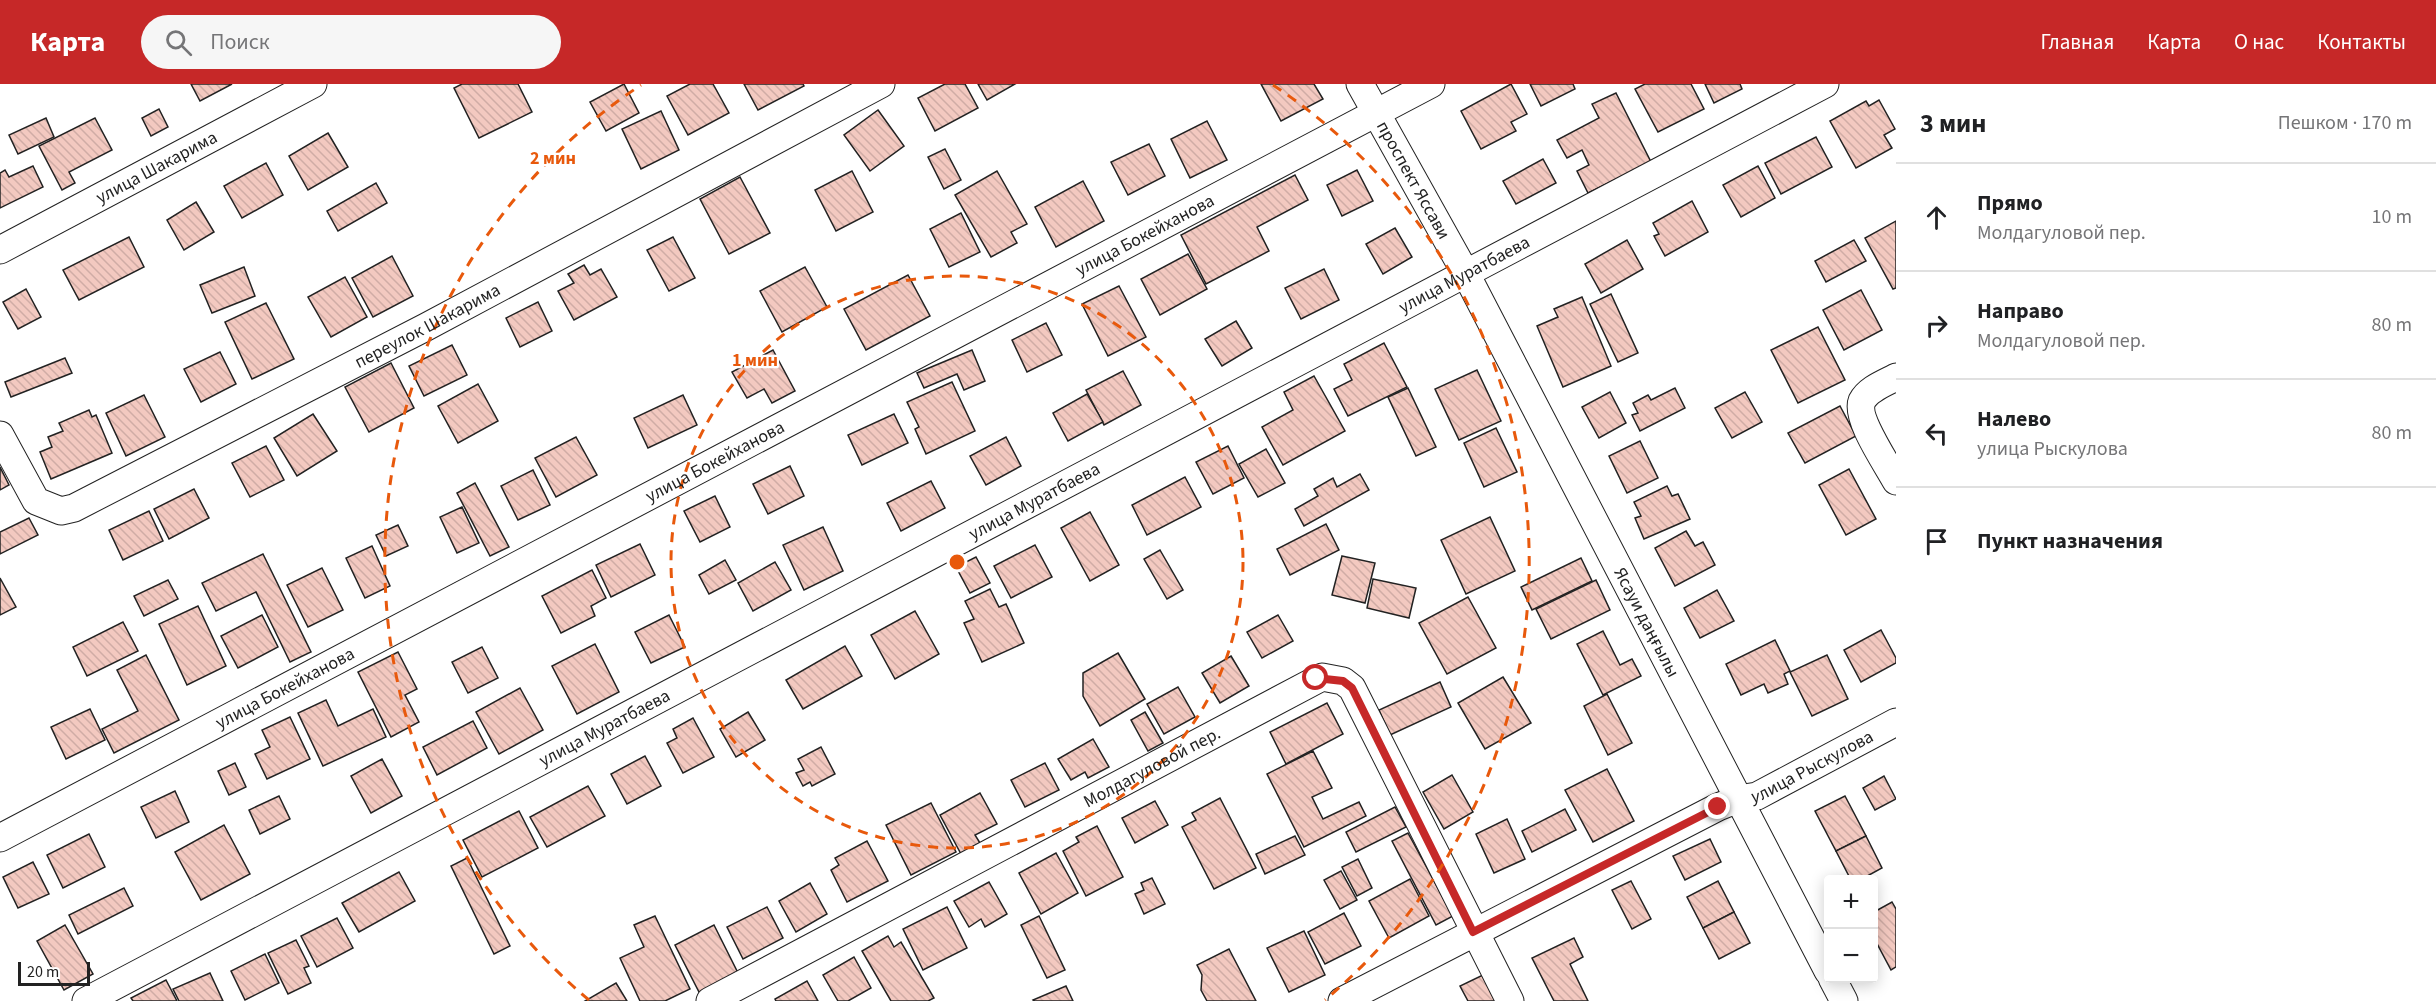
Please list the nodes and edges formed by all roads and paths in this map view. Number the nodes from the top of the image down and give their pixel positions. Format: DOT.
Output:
graph roads {
  1 [pos="313,84"];
  2 [pos="881,84"];
  3 [pos="1360,84"];
  4 [pos="1431,84"];
  5 [pos="1826,84"];
  6 [pos="1376,113"];
  7 [pos="0,250"];
  8 [pos="1466,274"];
  9 [pos="1896,377"];
  10 [pos="0,435"];
  11 [pos="1896,481"];
  12 [pos="1896,722"];
  13 [pos="1738,799"];
  14 [pos="0,838"];
  15 [pos="1473,932"];
  16 [pos="1824,963"];
  17 [pos="1835,983"];
  18 [pos="86,1001"];
  19 [pos="710,1001"];
  20 [pos="1342,1001"];
  21 [pos="1510,1001"];
  22 [pos="1844,1001"];
  1 -- 7 [label="street, улица Шакарима"];
  2 -- 10 [label="street, переулок Шакарима"];
  3 -- 6 [label="street, проспект Яссави"];
  4 -- 6 [label="street, улица Бокейханова"];
  5 -- 8 [label="street, улица Муратбаева"];
  6 -- 8 [label="street, проспект Яссави"];
  6 -- 14 [label="street, улица Бокейханова"];
  8 -- 13 [label="street, Ясауи даңғылы"];
  8 -- 18 [label="street, улица Муратбаева"];
  9 -- 11 [label="street"];
  12 -- 13 [label="street, улица Рыскулова"];
  13 -- 15 [label="street, улица Рыскулова"];
  13 -- 16 [label="street, Ясауи даңғылы"];
  15 -- 19 [label="street, Молдагуловой пер."];
  15 -- 20 [label="street, улица Рыскулова"];
  15 -- 21 [label="street, Молдагуловой пер."];
  17 -- 22 [label="street"];
}
